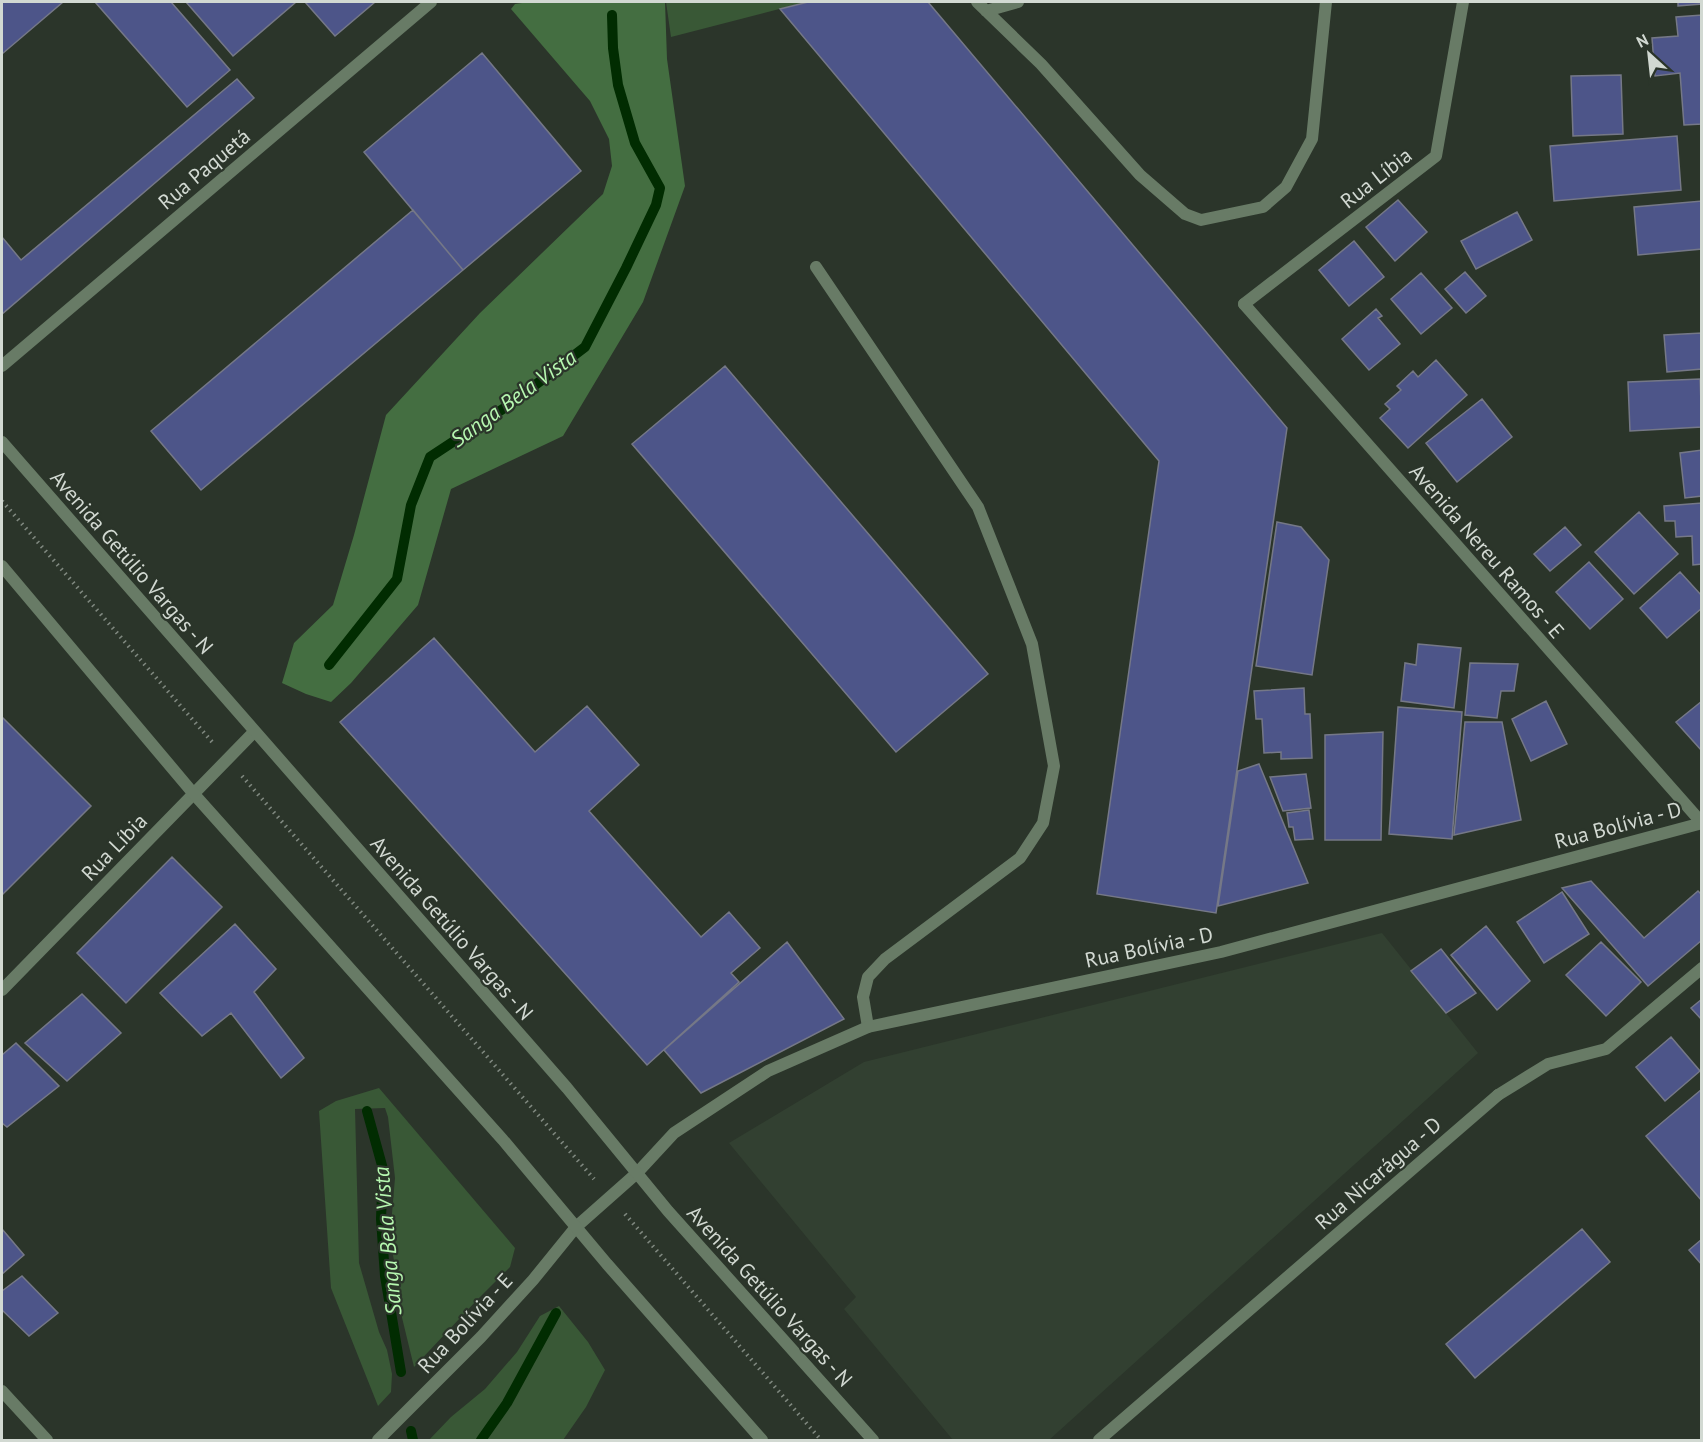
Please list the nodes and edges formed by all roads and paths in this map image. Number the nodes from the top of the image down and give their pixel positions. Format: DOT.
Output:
graph roads {
  1 [pos="431,2"];
  2 [pos="1018,2"];
  3 [pos="1326,2"];
  4 [pos="1463,2"];
  5 [pos="982,6"];
  6 [pos="816,267"];
  7 [pos="1244,304"];
  8 [pos="2,366"];
  9 [pos="2,442"];
  10 [pos="2,501"];
  11 [pos="2,566"];
  12 [pos="254,732"];
  13 [pos="227,759"];
  14 [pos="193,793"];
  15 [pos="1701,823"];
  16 [pos="1701,968"];
  17 [pos="2,990"];
  18 [pos="868,1027"];
  19 [pos="637,1173"];
  20 [pos="611,1198"];
  21 [pos="576,1227"];
  22 [pos="2,1391"];
  23 [pos="47,1440"];
  24 [pos="378,1440"];
  25 [pos="762,1440"];
  26 [pos="821,1440"];
  27 [pos="873,1440"];
  28 [pos="1099,1440"];
  1 -- 8 [label="street, Rua Paquetá"];
  2 -- 5 [label="street"];
  3 -- 5 [label="street"];
  4 -- 7 [label="street, Rua Líbia"];
  6 -- 18 [label="street"];
  7 -- 15 [label="street, Avenida Nereu Ramos - E"];
  9 -- 12 [label="street, Avenida Getúlio Vargas - N"];
  10 -- 13 [label="path"];
  11 -- 14 [label="street"];
  12 -- 13 [label="street, Rua Líbia"];
  12 -- 19 [label="street, Avenida Getúlio Vargas - N"];
  13 -- 14 [label="street, Rua Líbia"];
  13 -- 20 [label="path"];
  14 -- 17 [label="street, Rua Líbia"];
  14 -- 21 [label="street"];
  15 -- 18 [label="street, Rua Bolívia - D"];
  16 -- 28 [label="street, Rua Nicarágua - D"];
  18 -- 19 [label="street, Rua Bolívia - D"];
  19 -- 20 [label="street, Rua Bolívia - D"];
  19 -- 27 [label="street, Avenida Getúlio Vargas - N"];
  20 -- 21 [label="street, Rua Bolívia - E"];
  20 -- 26 [label="path"];
  21 -- 24 [label="street, Rua Bolívia - E"];
  21 -- 25 [label="street"];
  22 -- 23 [label="street"];
}
